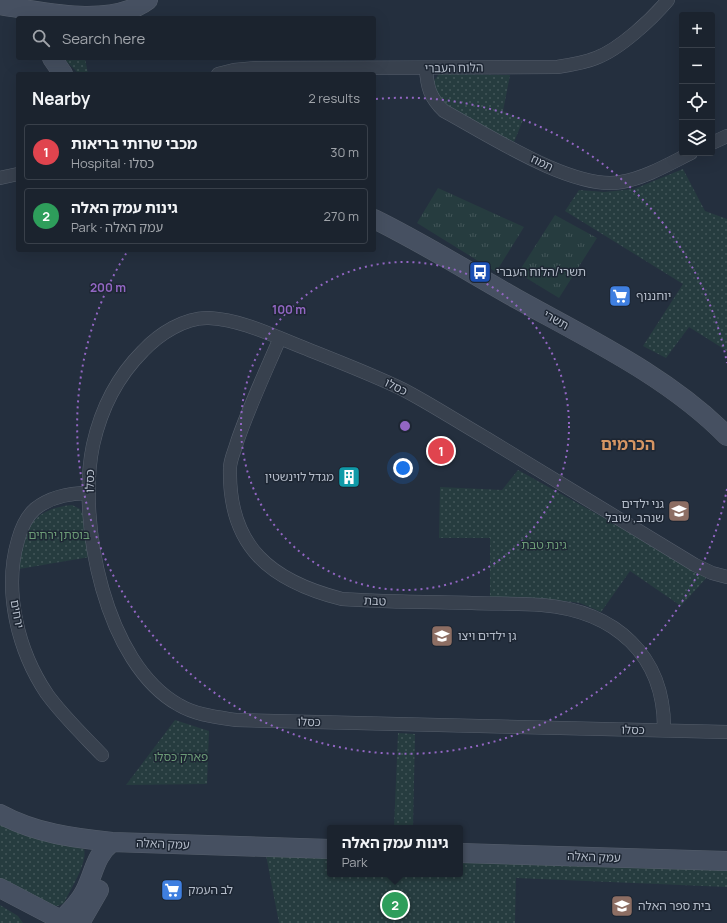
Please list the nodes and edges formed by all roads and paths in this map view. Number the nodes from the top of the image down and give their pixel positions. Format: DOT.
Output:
graph roads {
  1 [pos="148,0"];
  2 [pos="668,0"];
  3 [pos="11,10"];
  4 [pos="60,16"];
  5 [pos="53,60"];
  6 [pos="426,68"];
  7 [pos="62,72"];
  8 [pos="226,72"];
  9 [pos="727,136"];
  10 [pos="715,142"];
  11 [pos="685,156"];
  12 [pos="16,174"];
  13 [pos="0,178"];
  14 [pos="376,220"];
  15 [pos="280,338"];
  16 [pos="727,436"];
  17 [pos="89,493"];
  18 [pos="727,577"];
  19 [pos="664,730"];
  20 [pos="727,732"];
  21 [pos="102,755"];
  22 [pos="0,814"];
  23 [pos="112,842"];
  24 [pos="327,849"];
  25 [pos="463,853"];
  26 [pos="727,861"];
  27 [pos="0,888"];
  28 [pos="24,901"];
  29 [pos="62,922"];
  30 [pos="33,923"];
  31 [pos="80,923"];
  1 -- 4 [label="street"];
  2 -- 6 [label="street, הלוח העברי"];
  3 -- 4 [label="street"];
  5 -- 7 [label="street"];
  6 -- 8 [label="street, הלוח העברי"];
  6 -- 11 [label="street, תמוז"];
  9 -- 10 [label="street"];
  12 -- 13 [label="street"];
  14 -- 16 [label="street, תשרי"];
  15 -- 17 [label="street, כסלו"];
  15 -- 18 [label="street, כסלו"];
  15 -- 19 [label="street, טבת"];
  17 -- 19 [label="street, כסלו"];
  17 -- 21 [label="street, ירחים"];
  19 -- 20 [label="street, כסלו"];
  22 -- 23 [label="street, עמק האלה"];
  23 -- 24 [label="street, עמק האלה"];
  23 -- 29 [label="street"];
  23 -- 31 [label="street"];
  25 -- 26 [label="street, עמק האלה"];
  27 -- 28 [label="street"];
  28 -- 29 [label="street"];
  28 -- 30 [label="street"];
}
